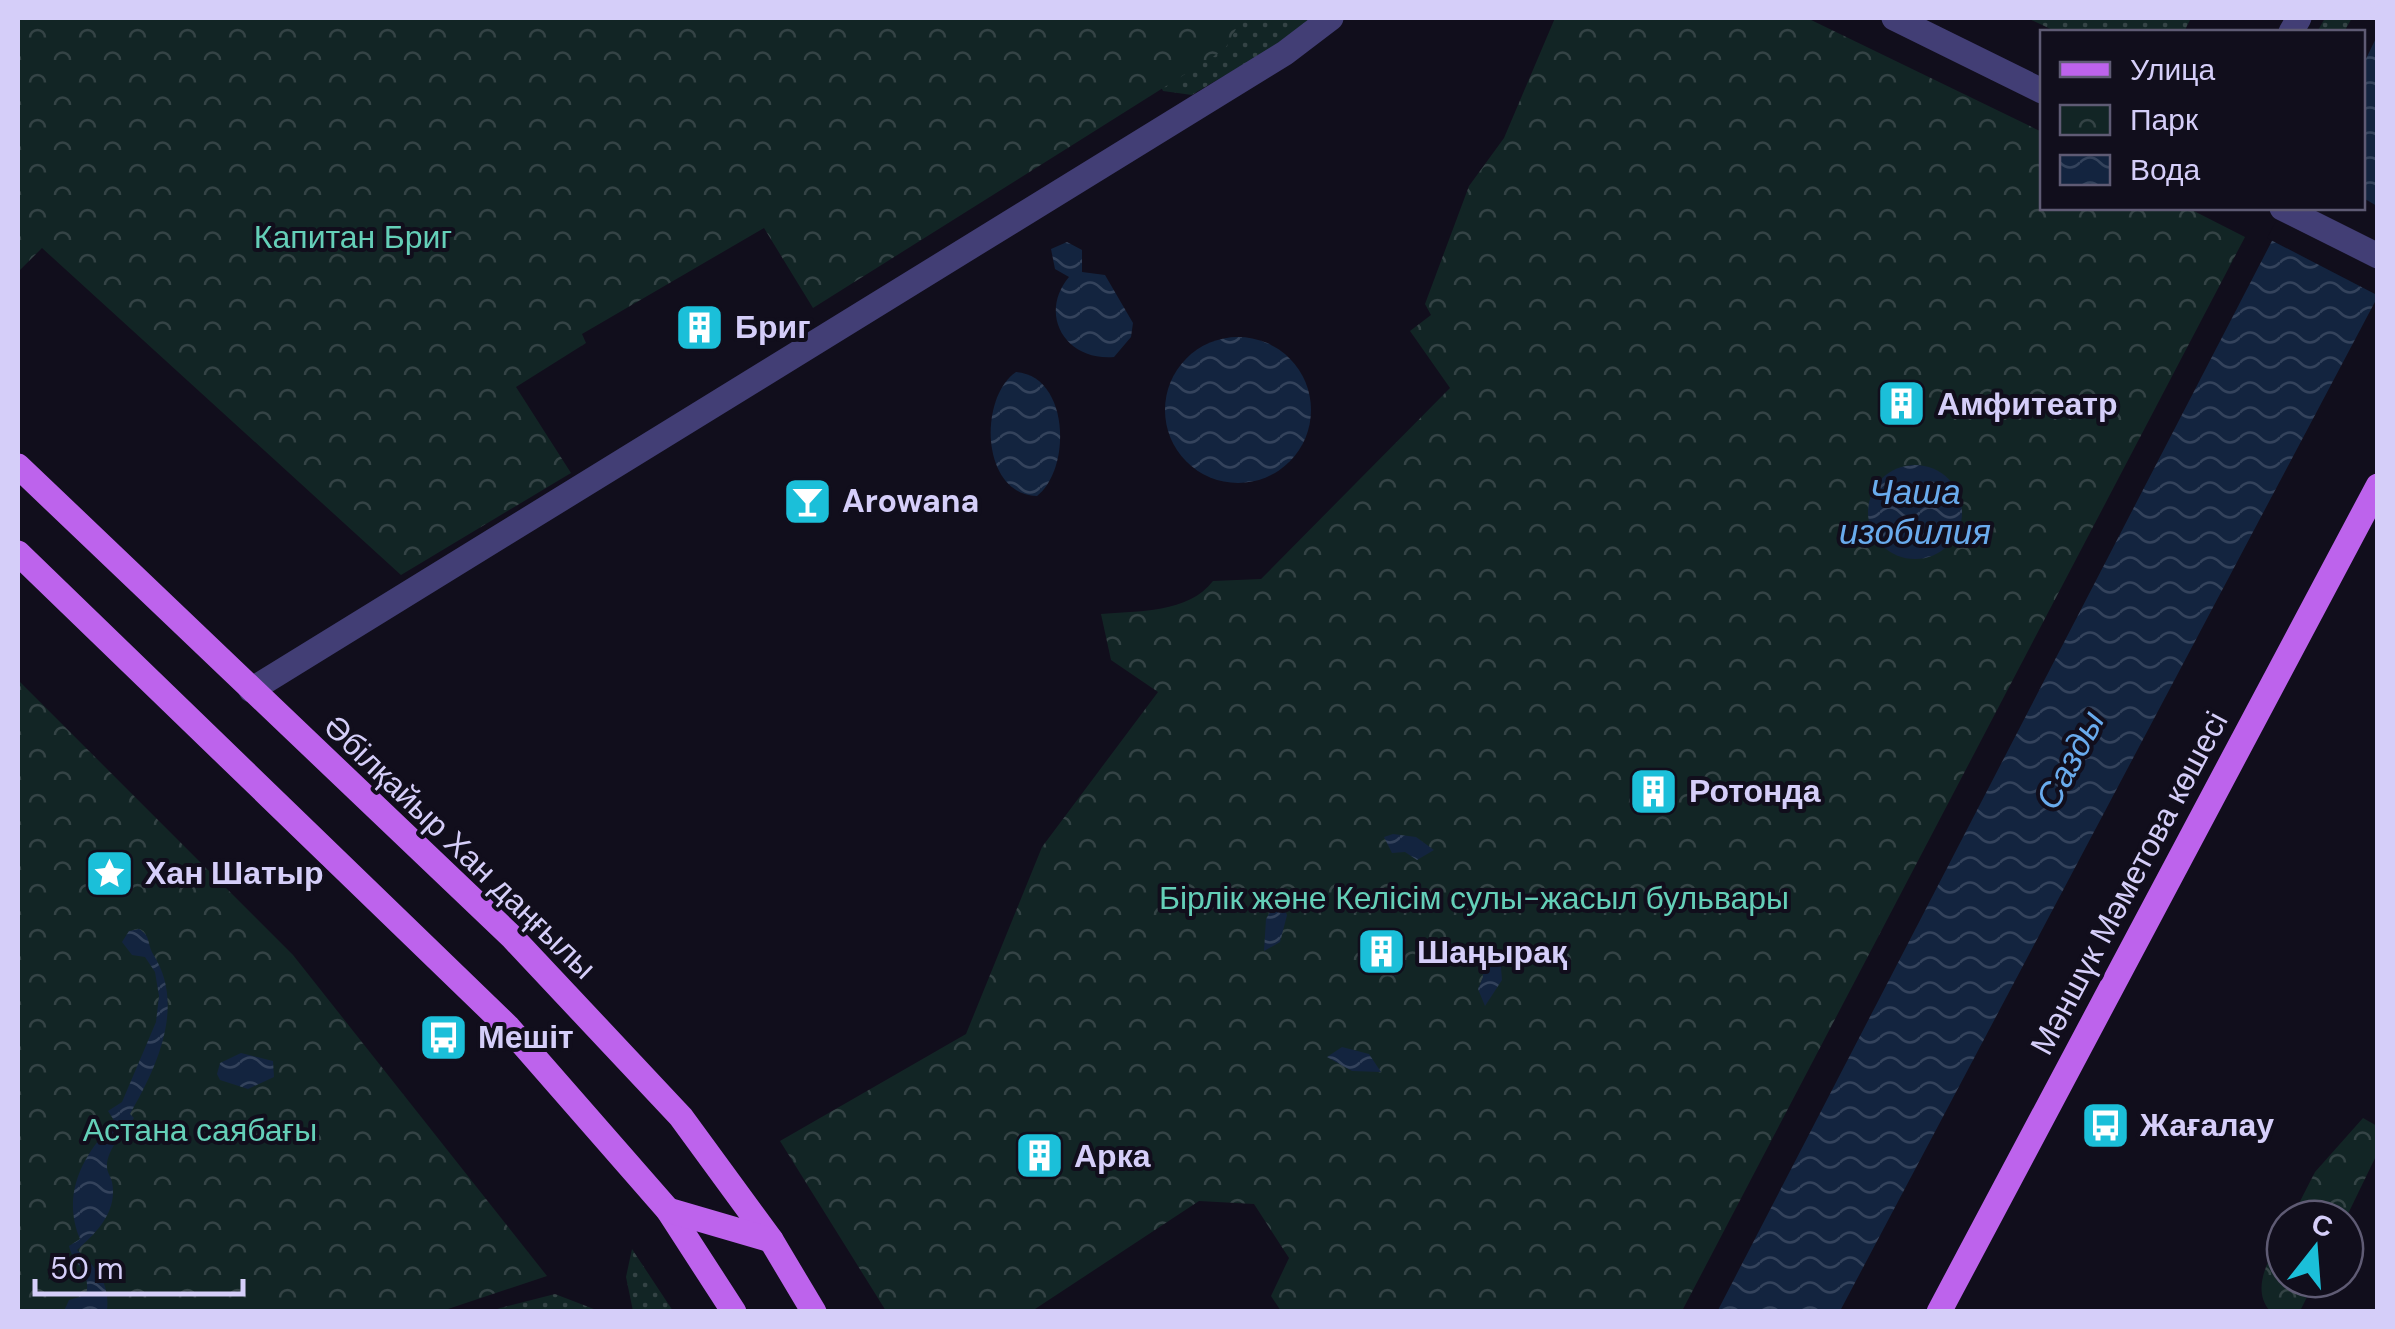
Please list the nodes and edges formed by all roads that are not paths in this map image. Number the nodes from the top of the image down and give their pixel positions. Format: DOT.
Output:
graph roads {
  1 [pos="1330,18"];
  2 [pos="1894,18"];
  3 [pos="2040,90"];
  4 [pos="2286,210"];
  5 [pos="2378,256"];
  6 [pos="18,466"];
  7 [pos="2378,486"];
  8 [pos="18,552"];
  9 [pos="250,690"];
  10 [pos="668,1210"];
  11 [pos="771,1240"];
  12 [pos="734,1312"];
  13 [pos="814,1312"];
  14 [pos="1939,1312"];
  1 -- 9 [label="street"];
  2 -- 3 [label="street"];
  4 -- 5 [label="street"];
  6 -- 9 [label="main road, Әбілқайыр Хан даңғылы"];
  7 -- 14 [label="main road, Мәншүк Мәметова көшесі"];
  8 -- 10 [label="main road"];
  9 -- 11 [label="main road, Әбілқайыр Хан даңғылы"];
  10 -- 11 [label="main road"];
  10 -- 12 [label="main road"];
  11 -- 13 [label="main road, Әбілқайыр Хан даңғылы"];
}
